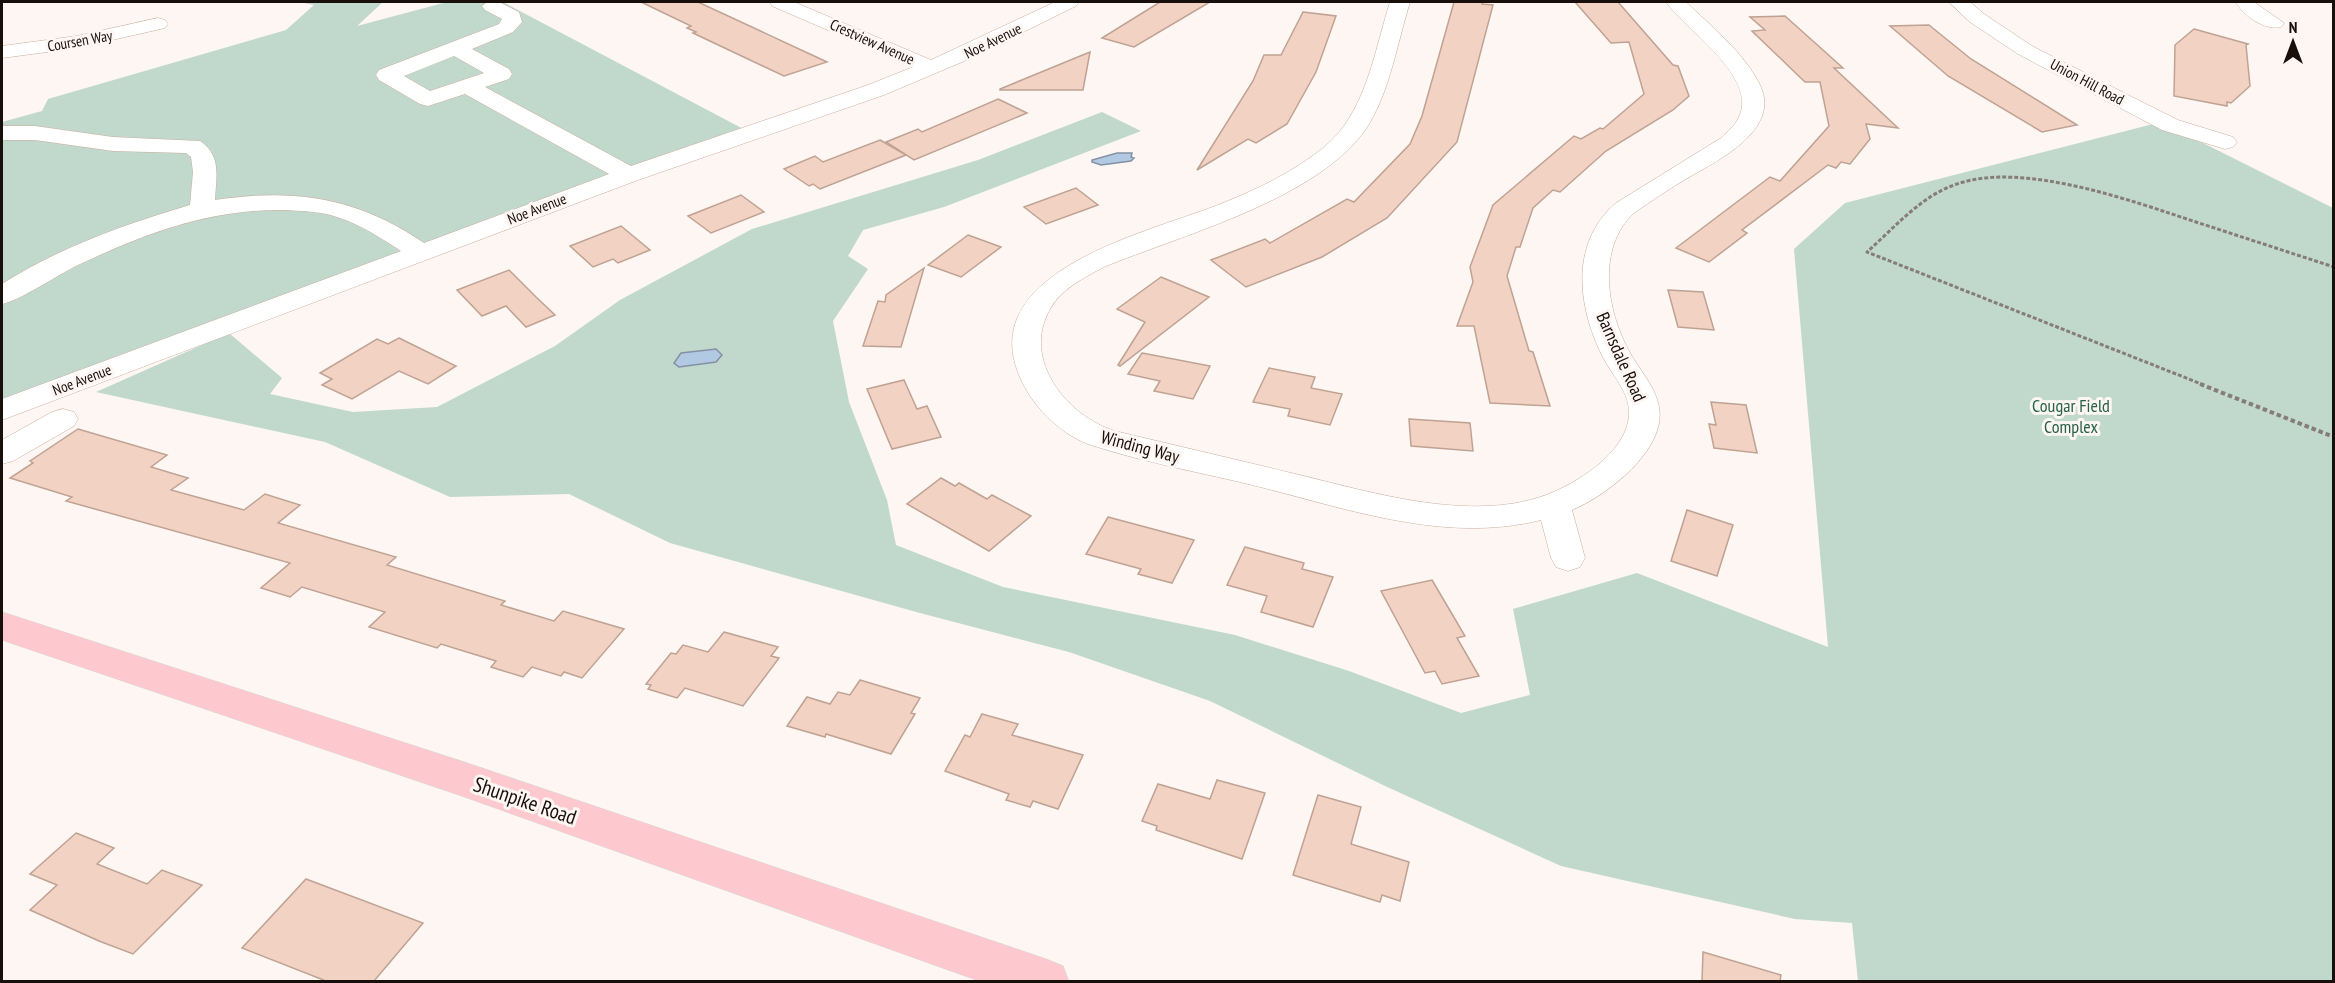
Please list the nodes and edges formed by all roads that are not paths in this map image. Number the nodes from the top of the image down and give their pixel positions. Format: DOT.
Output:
graph roads {
  1 [pos="779,2"];
  2 [pos="1069,2"];
  3 [pos="1400,2"];
  4 [pos="1676,2"];
  5 [pos="1959,2"];
  6 [pos="2245,2"];
  7 [pos="492,6"];
  8 [pos="2274,23"];
  9 [pos="158,24"];
  10 [pos="457,49"];
  11 [pos="2,52"];
  12 [pos="932,68"];
  13 [pos="466,86"];
  14 [pos="2,133"];
  15 [pos="2225,142"];
  16 [pos="629,175"];
  17 [pos="204,209"];
  18 [pos="421,253"];
  19 [pos="2,296"];
  20 [pos="2,410"];
  21 [pos="63,419"];
  22 [pos="2,454"];
  23 [pos="1554,505"];
  24 [pos="1568,558"];
  25 [pos="2,626"];
  26 [pos="1046,981"];
  1 -- 12 [label="street, Crestview Avenue"];
  2 -- 12 [label="street, Noe Avenue"];
  3 -- 23 [label="street, Winding Way"];
  4 -- 23 [label="street, Barnsdale Road"];
  5 -- 15 [label="street, Union Hill Road"];
  6 -- 8 [label="street"];
  7 -- 10 [label="street"];
  9 -- 11 [label="street, Coursen Way"];
  10 -- 13 [label="street"];
  10 -- 13 [label="street"];
  12 -- 16 [label="street, Noe Avenue"];
  13 -- 16 [label="street"];
  14 -- 17 [label="street"];
  16 -- 18 [label="street, Noe Avenue"];
  17 -- 18 [label="street"];
  17 -- 19 [label="street"];
  18 -- 20 [label="street, Noe Avenue"];
  21 -- 22 [label="street"];
  23 -- 24 [label="street"];
  25 -- 26 [label="main road, Shunpike Road"];
}
